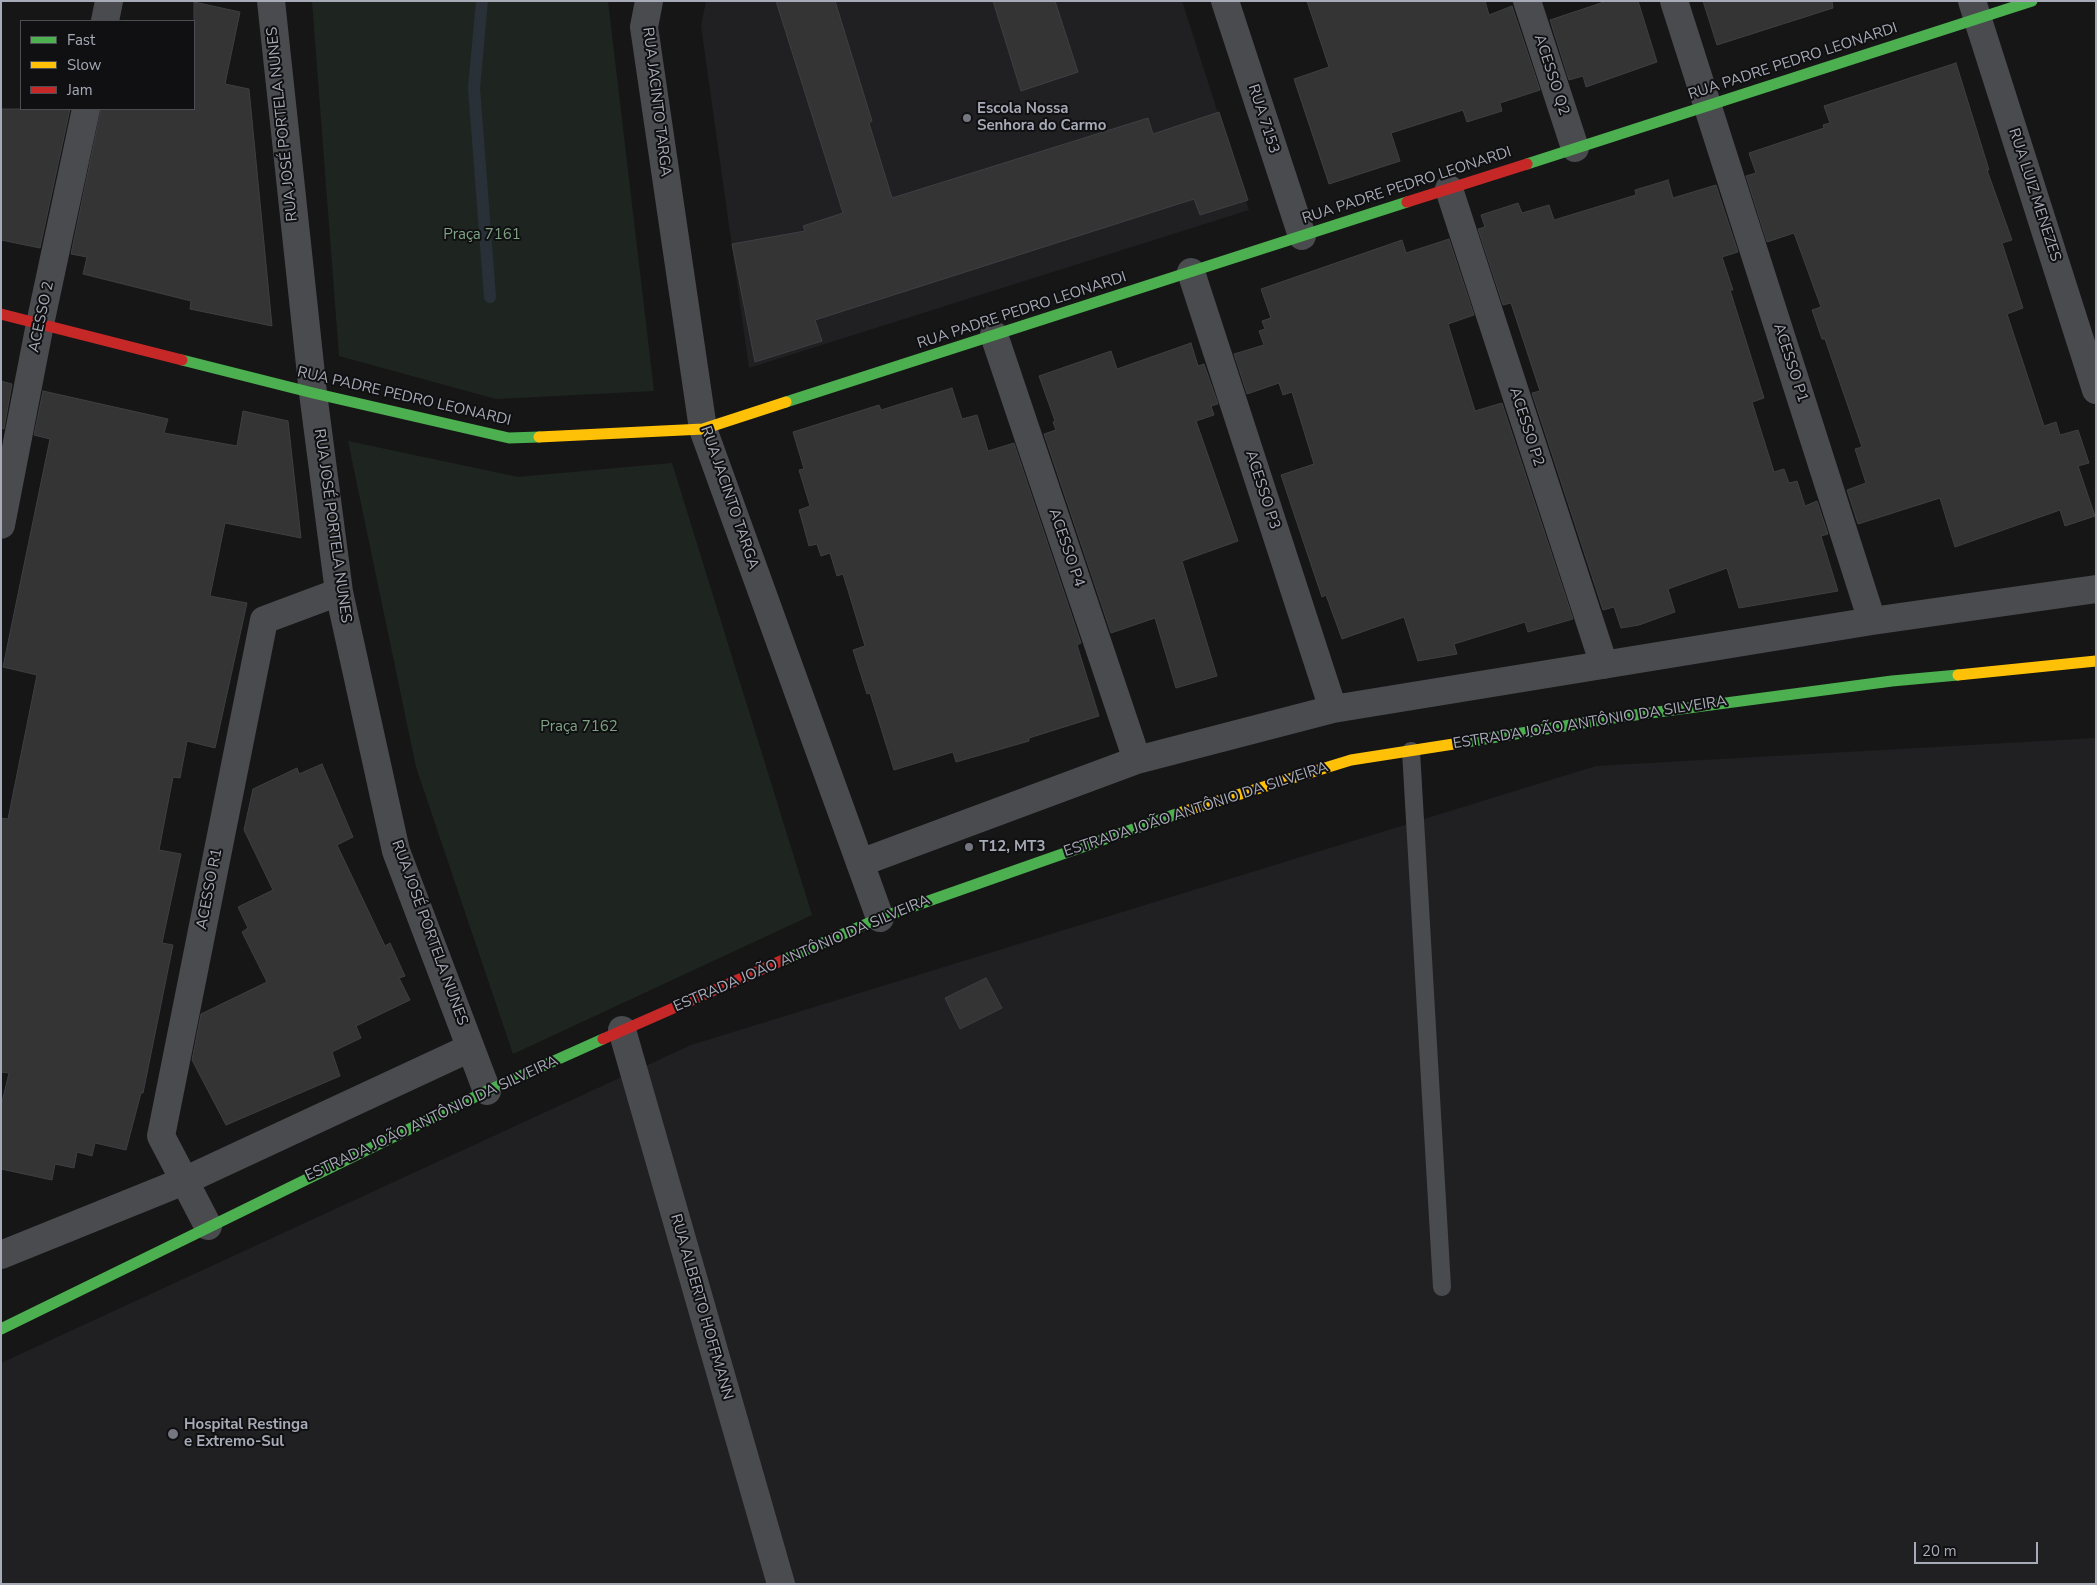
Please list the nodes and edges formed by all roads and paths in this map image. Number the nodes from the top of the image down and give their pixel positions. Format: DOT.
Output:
graph roads {
  1 [pos="109,1"];
  2 [pos="271,1"];
  3 [pos="649,1"];
  4 [pos="1224,1"];
  5 [pos="1527,1"];
  6 [pos="1674,1"];
  7 [pos="2032,1"];
  8 [pos="1975,10"];
  9 [pos="105,20"];
  10 [pos="1707,106"];
  11 [pos="86,110"];
  12 [pos="1575,148"];
  13 [pos="1449,189"];
  14 [pos="1302,236"];
  15 [pos="1191,272"];
  16 [pos="1,314"];
  17 [pos="40,324"];
  18 [pos="994,335"];
  19 [pos="2096,390"];
  20 [pos="313,393"];
  21 [pos="703,429"];
  22 [pos="1,525"];
  23 [pos="2096,589"];
  24 [pos="338,592"];
  25 [pos="1872,621"];
  26 [pos="2096,660"];
  27 [pos="1604,666"];
  28 [pos="1333,709"];
  29 [pos="1411,751"];
  30 [pos="1137,760"];
  31 [pos="860,863"];
  32 [pos="880,918"];
  33 [pos="622,1030"];
  34 [pos="470,1048"];
  35 [pos="487,1091"];
  36 [pos="184,1181"];
  37 [pos="208,1226"];
  38 [pos="1,1255"];
  39 [pos="1442,1286"];
  40 [pos="1,1329"];
  41 [pos="781,1584"];
  1 -- 9 [label="street"];
  2 -- 20 [label="street, RUA JOSÉ PORTELA NUNES"];
  3 -- 21 [label="street, RUA JACINTO TARGA"];
  4 -- 14 [label="street, RUA 7153"];
  5 -- 12 [label="street, ACESSO Q2"];
  6 -- 10 [label="street, ACESSO P1"];
  7 -- 8 [label="main road, RUA PADRE PEDRO LEONARDI"];
  8 -- 10 [label="main road, RUA PADRE PEDRO LEONARDI"];
  8 -- 19 [label="street, RUA LUIZ MENEZES"];
  10 -- 12 [label="main road, RUA PADRE PEDRO LEONARDI"];
  10 -- 25 [label="street, ACESSO P1"];
  11 -- 17 [label="street, ACESSO 2"];
  12 -- 13 [label="main road, RUA PADRE PEDRO LEONARDI"];
  13 -- 14 [label="main road, RUA PADRE PEDRO LEONARDI"];
  13 -- 27 [label="street, ACESSO P2"];
  14 -- 15 [label="main road, RUA PADRE PEDRO LEONARDI"];
  15 -- 18 [label="main road, RUA PADRE PEDRO LEONARDI"];
  15 -- 28 [label="street, ACESSO P3"];
  16 -- 17 [label="main road, RUA PADRE PEDRO LEONARDI"];
  17 -- 20 [label="main road, RUA PADRE PEDRO LEONARDI"];
  17 -- 22 [label="street, ACESSO 2"];
  18 -- 21 [label="main road, RUA PADRE PEDRO LEONARDI"];
  18 -- 30 [label="street, ACESSO P4"];
  20 -- 21 [label="main road, RUA PADRE PEDRO LEONARDI"];
  20 -- 24 [label="street, RUA JOSÉ PORTELA NUNES"];
  21 -- 31 [label="street, RUA JACINTO TARGA"];
  23 -- 25 [label="street"];
  24 -- 34 [label="street, RUA JOSÉ PORTELA NUNES"];
  24 -- 36 [label="street, ACESSO R1"];
  25 -- 27 [label="street"];
  26 -- 29 [label="main road, ESTRADA JOÃO ANTÔNIO DA SILVEIRA"];
  27 -- 28 [label="street"];
  28 -- 30 [label="street"];
  29 -- 32 [label="main road, ESTRADA JOÃO ANTÔNIO DA SILVEIRA"];
  29 -- 39 [label="lane"];
  30 -- 31 [label="street"];
  31 -- 32 [label="street, RUA JACINTO TARGA"];
  32 -- 33 [label="main road, ESTRADA JOÃO ANTÔNIO DA SILVEIRA"];
  33 -- 35 [label="main road, ESTRADA JOÃO ANTÔNIO DA SILVEIRA"];
  33 -- 41 [label="street, RUA ALBERTO HOFFMANN"];
  34 -- 35 [label="street, RUA JOSÉ PORTELA NUNES"];
  34 -- 36 [label="street"];
  35 -- 37 [label="main road, ESTRADA JOÃO ANTÔNIO DA SILVEIRA"];
  36 -- 37 [label="street, ACESSO R1"];
  36 -- 38 [label="street"];
  37 -- 40 [label="main road, ESTRADA JOÃO ANTÔNIO DA SILVEIRA"];
}
